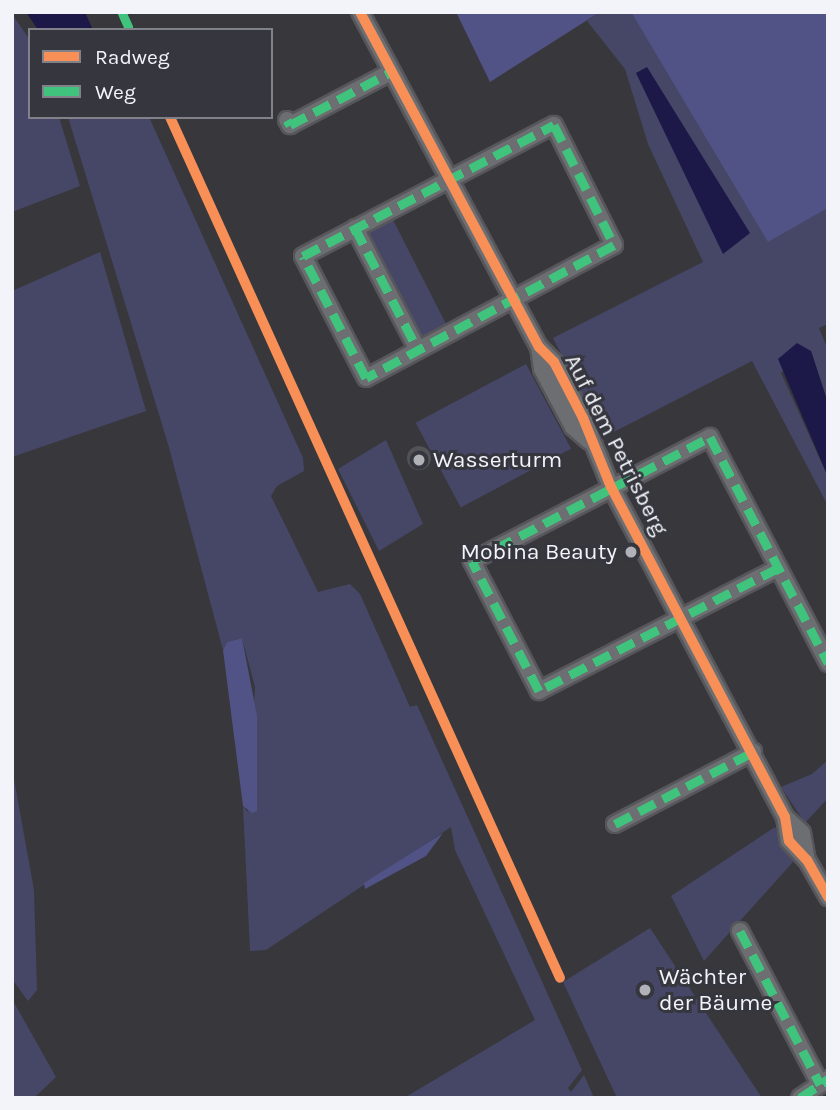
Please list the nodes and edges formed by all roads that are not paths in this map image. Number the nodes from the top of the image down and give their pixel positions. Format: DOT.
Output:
graph roads {
  1 [pos="360,12"];
  2 [pos="391,72"];
  3 [pos="287,120"];
  4 [pos="449,179"];
  5 [pos="355,228"];
  6 [pos="514,299"];
  7 [pos="418,350"];
  8 [pos="611,487"];
  9 [pos="778,568"];
  10 [pos="681,619"];
  11 [pos="828,663"];
  12 [pos="752,752"];
  13 [pos="615,824"];
  14 [pos="828,897"];
  15 [pos="740,931"];
  16 [pos="824,1081"];
  17 [pos="800,1098"];
  1 -- 2 [label="street, Auf dem Petrisberg"];
  2 -- 3 [label="street"];
  2 -- 4 [label="street, Auf dem Petrisberg"];
  4 -- 5 [label="street"];
  4 -- 6 [label="street, Auf dem Petrisberg"];
  4 -- 6 [label="street"];
  5 -- 7 [label="street"];
  5 -- 7 [label="street"];
  6 -- 7 [label="street"];
  6 -- 8 [label="street, Auf dem Petrisberg"];
  8 -- 9 [label="street"];
  8 -- 10 [label="street, Auf dem Petrisberg"];
  8 -- 10 [label="street"];
  9 -- 10 [label="street"];
  9 -- 11 [label="street"];
  10 -- 12 [label="street, Auf dem Petrisberg"];
  12 -- 13 [label="street"];
  12 -- 14 [label="street, Auf dem Petrisberg"];
  15 -- 16 [label="street"];
  16 -- 17 [label="street"];
}
